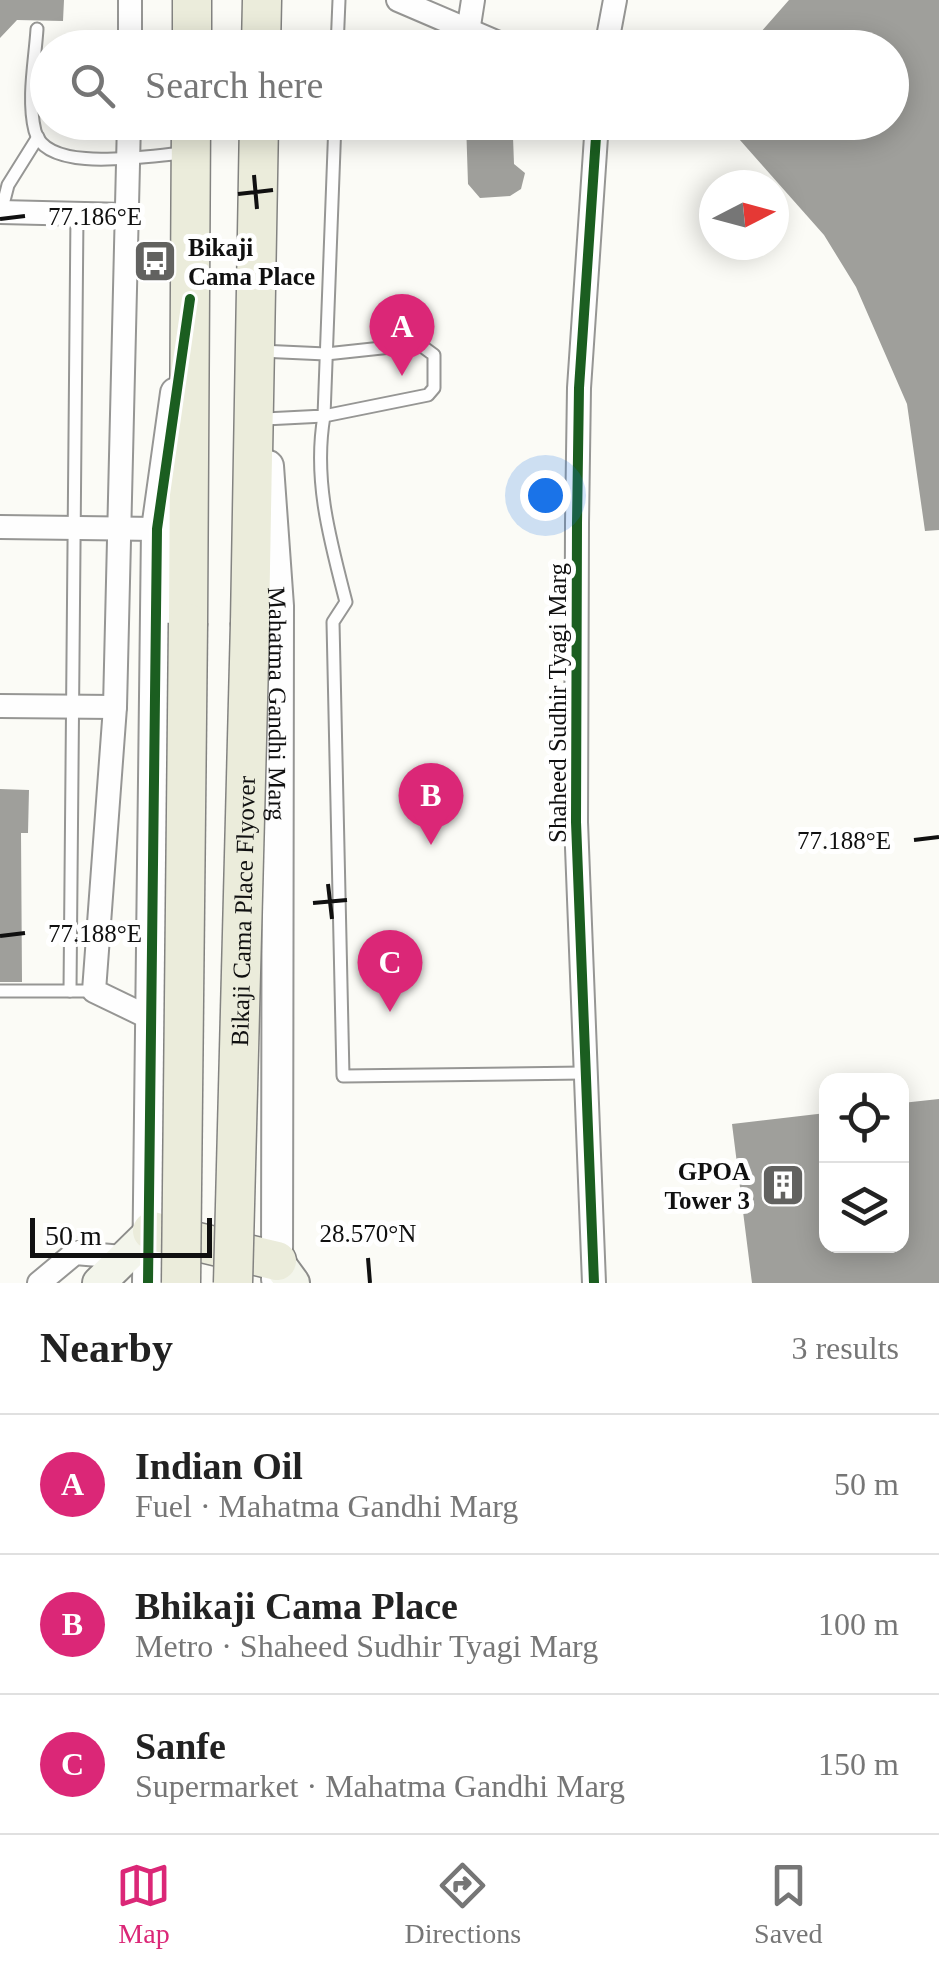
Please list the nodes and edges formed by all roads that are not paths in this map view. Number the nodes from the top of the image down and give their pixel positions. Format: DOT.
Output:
graph roads {
  1 [pos="130,0"];
  2 [pos="192,0"];
  3 [pos="339,0"];
  4 [pos="398,0"];
  5 [pos="473,0"];
  6 [pos="615,0"];
  7 [pos="130,30"];
  8 [pos="192,30"];
  9 [pos="338,30"];
  10 [pos="464,30"];
  11 [pos="468,30"];
  12 [pos="609,30"];
  13 [pos="36,140"];
  14 [pos="41,140"];
  15 [pos="128,140"];
  16 [pos="183,140"];
  17 [pos="190,140"];
  18 [pos="260,140"];
  19 [pos="334,140"];
  20 [pos="596,140"];
  21 [pos="128,156"];
  22 [pos="0,212"];
  23 [pos="78,214"];
  24 [pos="127,215"];
  25 [pos="190,298"];
  26 [pos="256,298"];
  27 [pos="260,352"];
  28 [pos="326,354"];
  29 [pos="324,416"];
  30 [pos="265,419"];
  31 [pos="0,528"];
  32 [pos="74,528"];
  33 [pos="121,529"];
  34 [pos="157,529"];
  35 [pos="0,706"];
  36 [pos="72,706"];
  37 [pos="116,706"];
  38 [pos="0,991"];
  39 [pos="70,991"];
  40 [pos="94,992"];
  41 [pos="152,1019"];
  42 [pos="584,1073"];
  43 [pos="152,1231"];
  44 [pos="123,1256"];
  45 [pos="282,1276"];
  46 [pos="39,1283"];
  47 [pos="99,1283"];
  48 [pos="148,1283"];
  49 [pos="181,1283"];
  50 [pos="234,1283"];
  51 [pos="594,1283"];
  1 -- 7 [label="street"];
  2 -- 8 [label="main road"];
  3 -- 9 [label="lane"];
  4 -- 10 [label="street"];
  5 -- 11 [label="street"];
  6 -- 12 [label="street"];
  13 -- 22 [label="lane"];
  14 -- 21 [label="lane"];
  15 -- 21 [label="street"];
  16 -- 21 [label="lane"];
  17 -- 25 [label="main road"];
  18 -- 26 [label="main road, Mahatma Gandhi Marg"];
  19 -- 28 [label="lane"];
  20 -- 42 [label="street, Shaheed Sudhir Tyagi Marg"];
  21 -- 24 [label="street"];
  22 -- 23 [label="street"];
  23 -- 24 [label="street"];
  23 -- 32 [label="lane"];
  24 -- 33 [label="street"];
  25 -- 34 [label="street"];
  25 -- 49 [label="main road, bridge"];
  26 -- 27 [label="street, Mahatma Gandhi Marg"];
  26 -- 50 [label="main road, Bikaji Cama Place Flyover, bridge"];
  27 -- 28 [label="lane"];
  27 -- 30 [label="street, Mahatma Gandhi Marg"];
  28 -- 29 [label="lane"];
  28 -- 29 [label="lane"];
  29 -- 30 [label="lane"];
  29 -- 42 [label="lane"];
  30 -- 45 [label="street, Mahatma Gandhi Marg"];
  31 -- 32 [label="street"];
  32 -- 33 [label="street"];
  32 -- 36 [label="lane"];
  33 -- 34 [label="street"];
  33 -- 37 [label="street"];
  34 -- 41 [label="street"];
  35 -- 36 [label="street"];
  36 -- 37 [label="street"];
  36 -- 39 [label="lane"];
  37 -- 40 [label="street"];
  38 -- 39 [label="lane"];
  39 -- 40 [label="lane"];
  40 -- 41 [label="street"];
  41 -- 43 [label="street"];
  42 -- 51 [label="street, Shaheed Sudhir Tyagi Marg"];
  43 -- 44 [label="main road"];
  43 -- 45 [label="main road"];
  43 -- 48 [label="street"];
  44 -- 46 [label="street"];
  44 -- 47 [label="main road"];
}
